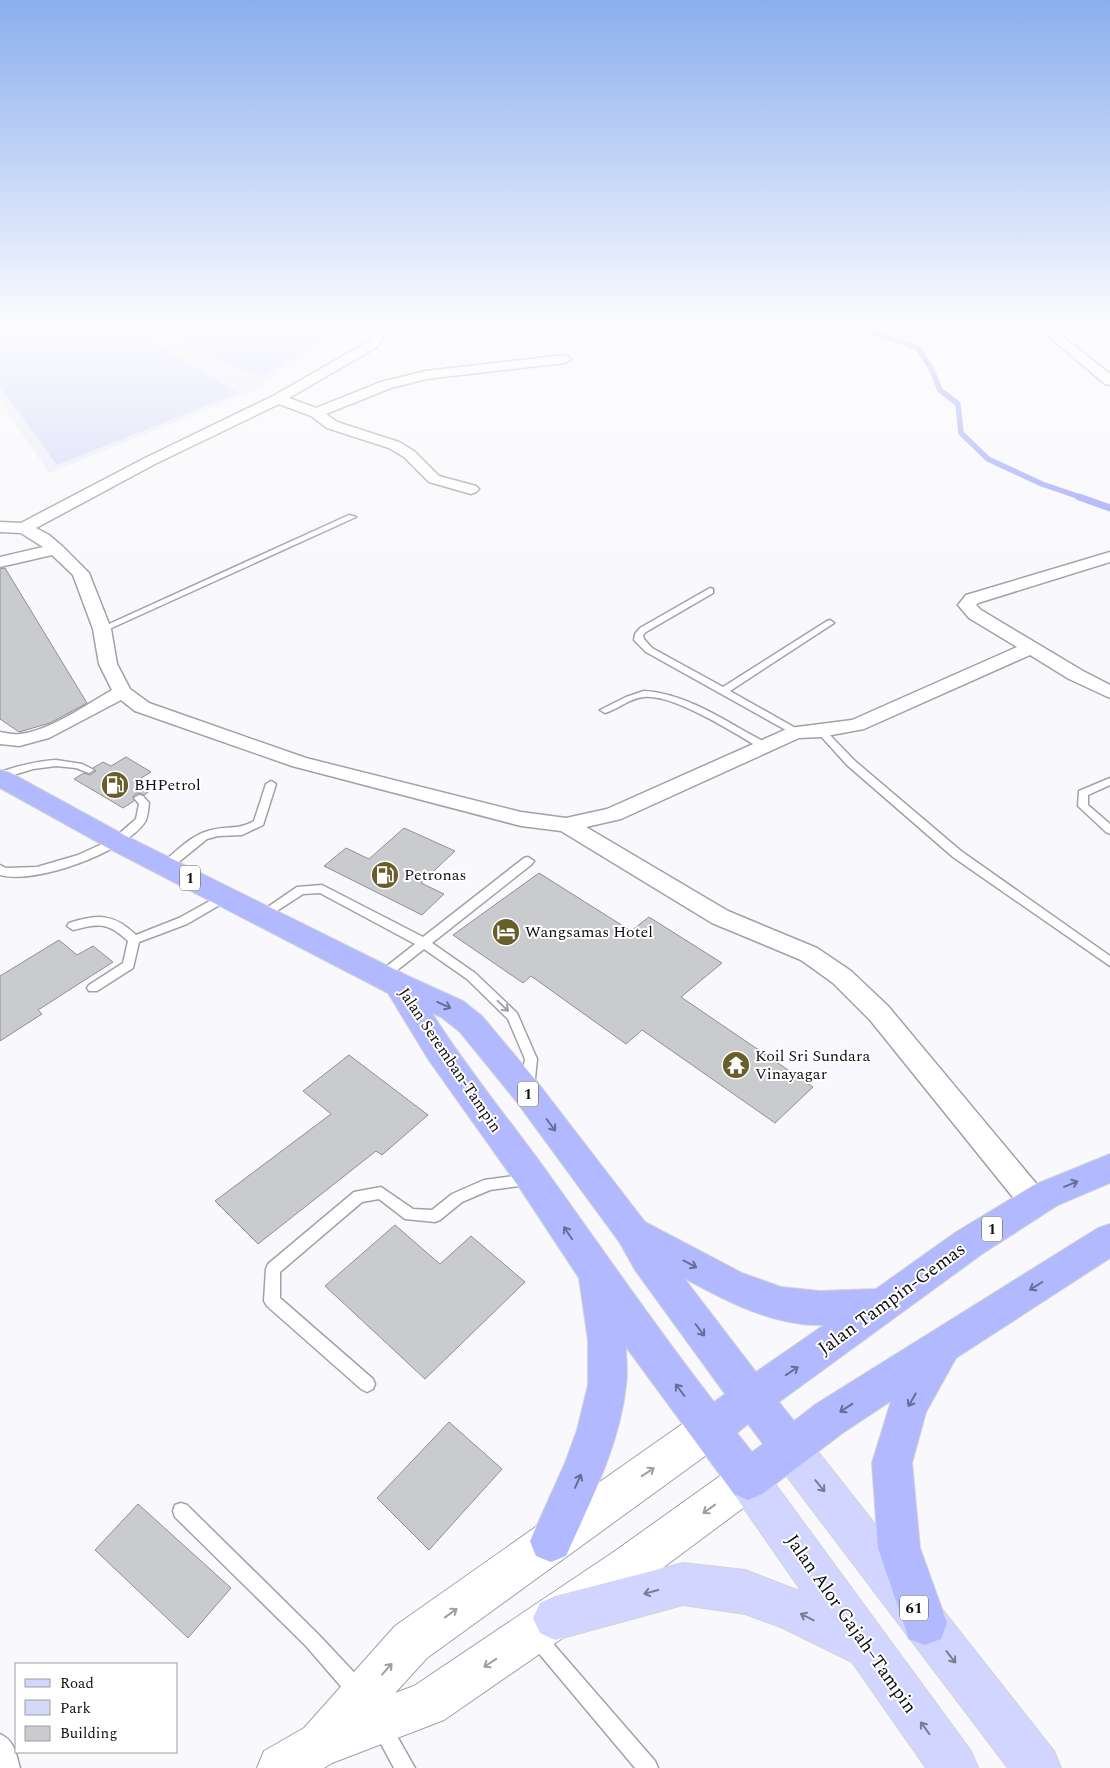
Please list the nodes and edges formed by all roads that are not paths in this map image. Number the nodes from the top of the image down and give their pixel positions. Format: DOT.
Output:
graph roads {
  1 [pos="263,407"];
  2 [pos="298,407"];
  3 [pos="333,407"];
  4 [pos="316,413"];
  5 [pos="471,489"];
  6 [pos="352,517"];
  7 [pos="0,527"];
  8 [pos="24,528"];
  9 [pos="56,550"];
  10 [pos="1110,557"];
  11 [pos="0,562"];
  12 [pos="710,591"];
  13 [pos="830,623"];
  14 [pos="102,629"];
  15 [pos="1031,648"];
  16 [pos="122,692"];
  17 [pos="723,692"];
  18 [pos="1110,692"];
  19 [pos="605,710"];
  20 [pos="821,731"];
  21 [pos="796,732"];
  22 [pos="0,738"];
  23 [pos="764,746"];
  24 [pos="89,770"];
  25 [pos="0,777"];
  26 [pos="1110,781"];
  27 [pos="271,784"];
  28 [pos="138,798"];
  29 [pos="566,825"];
  30 [pos="1110,830"];
  31 [pos="117,842"];
  32 [pos="528,861"];
  33 [pos="166,866"];
  34 [pos="0,868"];
  35 [pos="226,896"];
  36 [pos="262,915"];
  37 [pos="73,926"];
  38 [pos="134,940"];
  39 [pos="424,942"];
  40 [pos="1110,962"];
  41 [pos="391,980"];
  42 [pos="93,988"];
  43 [pos="527,1092"];
  44 [pos="1110,1168"];
  45 [pos="533,1180"];
  46 [pos="1034,1202"];
  47 [pos="632,1232"];
  48 [pos="1110,1239"];
  49 [pos="596,1273"];
  50 [pos="884,1305"];
  51 [pos="946,1343"];
  52 [pos="367,1384"];
  53 [pos="752,1398"];
  54 [pos="709,1429"];
  55 [pos="790,1448"];
  56 [pos="748,1480"];
  57 [pos="181,1512"];
  58 [pos="551,1541"];
  59 [pos="925,1623"];
  60 [pos="544,1626"];
  61 [pos="866,1647"];
  62 [pos="370,1710"];
  63 [pos="0,1744"];
  64 [pos="10,1768"];
  65 [pos="281,1768"];
  66 [pos="405,1768"];
  67 [pos="648,1768"];
  68 [pos="953,1768"];
  69 [pos="1037,1768"];
  1 -- 8 [label="street"];
  2 -- 4 [label="street"];
  3 -- 4 [label="street"];
  4 -- 5 [label="street"];
  6 -- 14 [label="lane"];
  7 -- 8 [label="street"];
  8 -- 9 [label="street"];
  9 -- 11 [label="street"];
  9 -- 14 [label="street"];
  10 -- 15 [label="street"];
  12 -- 17 [label="lane"];
  13 -- 17 [label="lane"];
  14 -- 16 [label="street"];
  15 -- 18 [label="street"];
  15 -- 20 [label="street"];
  16 -- 22 [label="street"];
  16 -- 29 [label="street"];
  17 -- 21 [label="lane"];
  19 -- 23 [label="lane"];
  20 -- 21 [label="street"];
  20 -- 40 [label="lane"];
  21 -- 23 [label="street"];
  23 -- 29 [label="street"];
  24 -- 25 [label="lane"];
  25 -- 31 [label="highway, Jalan Seremban-Tampin / 1"];
  26 -- 30 [label="lane"];
  27 -- 33 [label="lane"];
  28 -- 31 [label="lane"];
  29 -- 46 [label="street"];
  31 -- 33 [label="highway, Jalan Seremban-Tampin / 1"];
  31 -- 34 [label="lane"];
  32 -- 39 [label="lane"];
  33 -- 35 [label="highway, Jalan Seremban-Tampin / 1"];
  35 -- 36 [label="highway, Jalan Seremban-Tampin / 1"];
  35 -- 38 [label="lane"];
  36 -- 39 [label="lane"];
  36 -- 41 [label="highway, Jalan Seremban-Tampin / 1"];
  37 -- 38 [label="lane"];
  38 -- 42 [label="lane"];
  39 -- 41 [label="lane"];
  39 -- 43 [label="lane, one-way"];
  41 -- 43 [label="highway, 1, one-way"];
  41 -- 45 [label="highway, Jalan Seremban-Tampin"];
  43 -- 47 [label="highway, 1, one-way"];
  46 -- 44 [label="highway, Jalan Tampin-Gemas / 1, one-way"];
  49 -- 45 [label="highway, Jalan Seremban-Tampin, one-way"];
  45 -- 52 [label="lane"];
  46 -- 50 [label="highway, Jalan Tampin-Gemas / 1"];
  47 -- 50 [label="highway, one-way"];
  47 -- 53 [label="highway, 1, one-way"];
  48 -- 51 [label="highway, one-way"];
  54 -- 49 [label="highway, Jalan Seremban-Tampin, one-way"];
  58 -- 49 [label="highway, one-way"];
  53 -- 50 [label="highway, Jalan Tampin-Gemas / 1, one-way"];
  51 -- 55 [label="highway, one-way"];
  51 -- 59 [label="highway, one-way"];
  53 -- 54 [label="highway, Jalan Tampin-Gemas / 1"];
  53 -- 55 [label="highway, 1"];
  54 -- 56 [label="highway, Jalan Seremban-Tampin"];
  58 -- 54 [label="street, one-way"];
  55 -- 56 [label="highway"];
  55 -- 59 [label="main road, 61, one-way"];
  56 -- 60 [label="street, one-way"];
  56 -- 61 [label="main road, Jalan Alor Gajah–Tampin"];
  57 -- 62 [label="lane"];
  62 -- 58 [label="street, one-way"];
  59 -- 69 [label="main road, 61, one-way"];
  61 -- 60 [label="main road, one-way"];
  60 -- 62 [label="street, one-way"];
  60 -- 67 [label="lane"];
  68 -- 61 [label="main road, Jalan Alor Gajah–Tampin, one-way"];
  62 -- 65 [label="street"];
  62 -- 66 [label="lane"];
  63 -- 64 [label="lane"];
}
